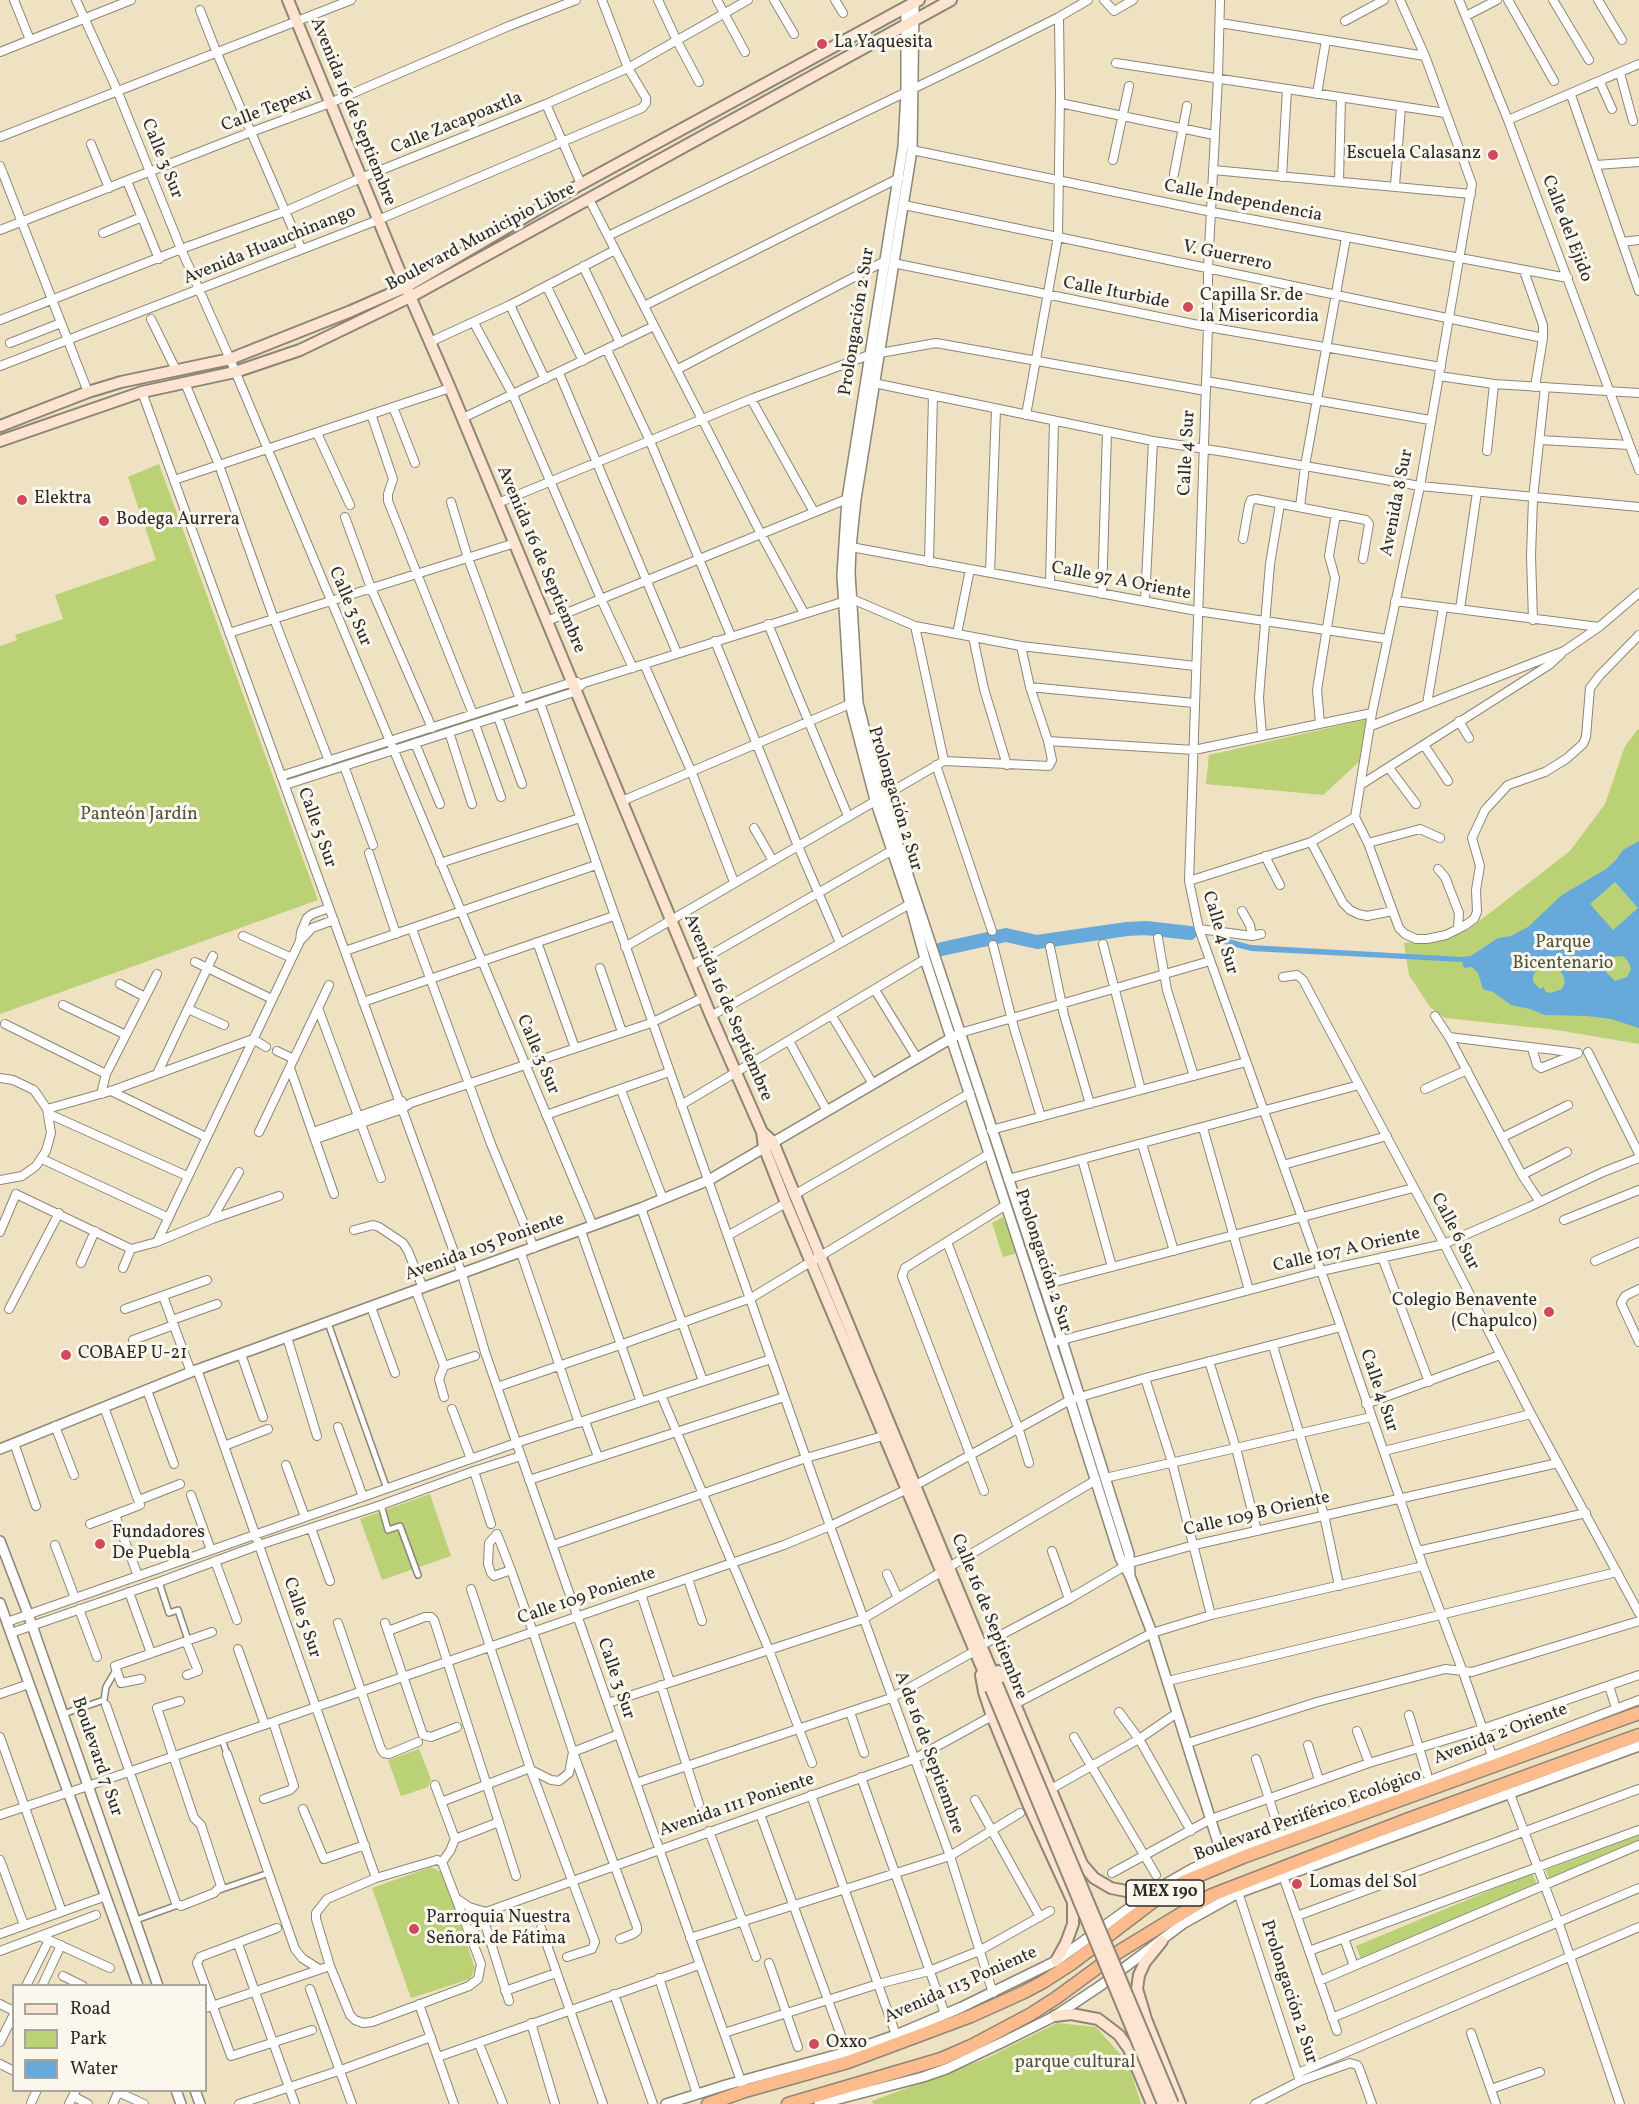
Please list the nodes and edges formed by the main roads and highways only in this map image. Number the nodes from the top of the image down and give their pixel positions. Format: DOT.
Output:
graph roads {
  1 [pos="288,0"];
  2 [pos="951,0"];
  3 [pos="912,2"];
  4 [pos="408,292"];
  5 [pos="0,426"];
  6 [pos="0,441"];
  7 [pos="768,1145"];
  8 [pos="815,1258"];
  9 [pos="911,1487"];
  10 [pos="983,1660"];
  11 [pos="994,1686"];
  12 [pos="1639,1713"];
  13 [pos="1639,1735"];
  14 [pos="1150,1893"];
  15 [pos="1162,1941"];
  16 [pos="1056,1961"];
  17 [pos="1054,2016"];
  18 [pos="708,2104"];
  19 [pos="788,2104"];
  20 [pos="1152,2104"];
  21 [pos="1163,2104"];
  22 [pos="1173,2104"];
  23 [pos="1180,2104"];
  1 -- 4 [label="main road, Avenida 16 de Septiembre"];
  2 -- 4 [label="main road, Boulevard Municipio Libre"];
  3 -- 4 [label="main road, Boulevard Municipio Libre"];
  4 -- 5 [label="main road, Boulevard Municipio Libre"];
  4 -- 6 [label="main road, Boulevard Municipio Libre"];
  4 -- 7 [label="main road, Avenida 16 de Septiembre"];
  7 -- 8 [label="main road, Calle 16 de Septiembre"];
  8 -- 9 [label="main road, Calle 16 de Septiembre"];
  8 -- 9 [label="main road, Calle 16 de Septiembre"];
  9 -- 10 [label="main road, Calle 16 de Septiembre"];
  10 -- 11 [label="main road, Calle 16 de Septiembre"];
  10 -- 14 [label="main road"];
  10 -- 16 [label="main road"];
  11 -- 21 [label="main road, Calle 16 de Septiembre, bridge"];
  11 -- 22 [label="main road, Calle 16 de Septiembre, bridge"];
  12 -- 18 [label="highway, Boulevard Periférico Ecológico / MEX 190"];
  13 -- 19 [label="highway, Boulevard Periférico Ecológico / MEX 190"];
  15 -- 23 [label="main road"];
  17 -- 20 [label="main road"];
}
